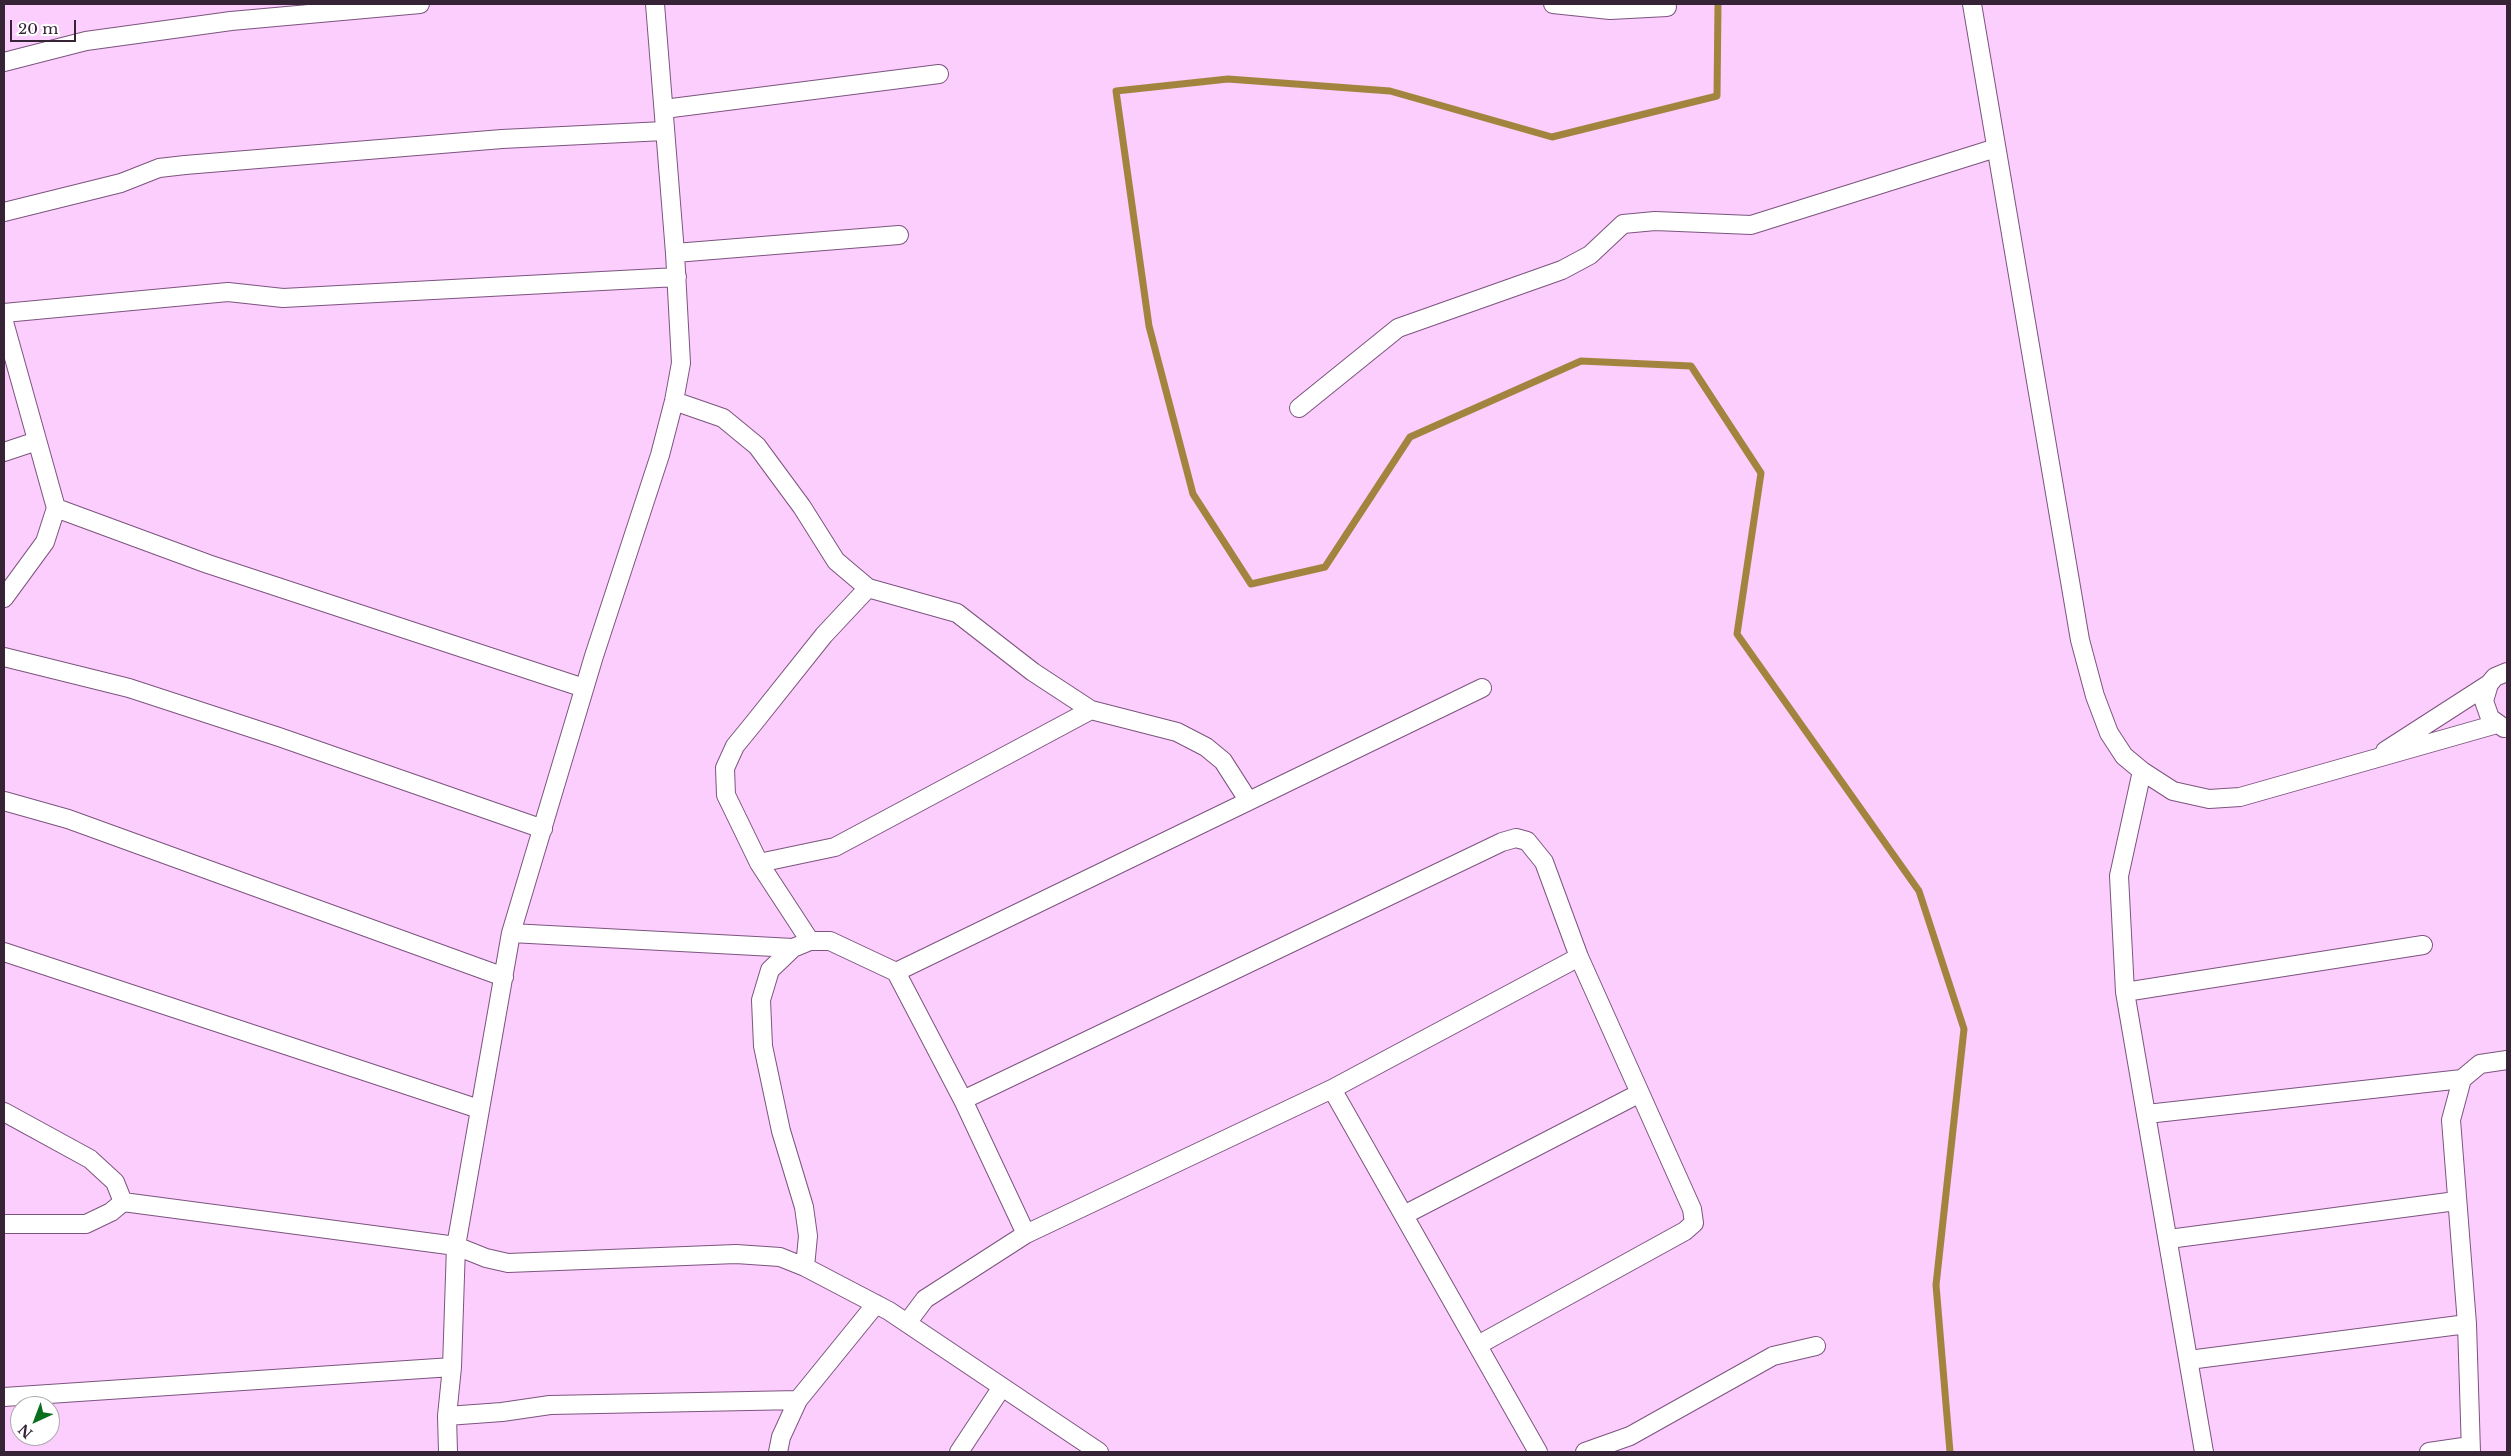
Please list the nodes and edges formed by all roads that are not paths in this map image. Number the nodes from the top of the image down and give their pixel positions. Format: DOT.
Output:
graph roads {
  1 [pos="420,4"];
  2 [pos="655,4"];
  3 [pos="1553,4"];
  4 [pos="1972,4"];
  5 [pos="1667,6"];
  6 [pos="4,62"];
  7 [pos="939,74"];
  8 [pos="664,109"];
  9 [pos="664,131"];
  10 [pos="1996,148"];
  11 [pos="4,212"];
  12 [pos="899,235"];
  13 [pos="675,254"];
  14 [pos="677,277"];
  15 [pos="4,313"];
  16 [pos="4,322"];
  17 [pos="11,379"];
  18 [pos="674,401"];
  19 [pos="1299,408"];
  20 [pos="37,441"];
  21 [pos="4,452"];
  22 [pos="56,508"];
  23 [pos="868,588"];
  24 [pos="4,598"];
  25 [pos="4,657"];
  26 [pos="2507,672"];
  27 [pos="2488,684"];
  28 [pos="584,688"];
  29 [pos="1482,688"];
  30 [pos="1091,710"];
  31 [pos="2502,727"];
  32 [pos="2367,762"];
  33 [pos="2142,771"];
  34 [pos="1248,800"];
  35 [pos="4,801"];
  36 [pos="543,829"];
  37 [pos="759,863"];
  38 [pos="511,933"];
  39 [pos="810,941"];
  40 [pos="2423,945"];
  41 [pos="793,948"];
  42 [pos="4,952"];
  43 [pos="1579,957"];
  44 [pos="896,972"];
  45 [pos="504,977"];
  46 [pos="2125,992"];
  47 [pos="2507,1060"];
  48 [pos="2462,1079"];
  49 [pos="1332,1089"];
  50 [pos="1640,1093"];
  51 [pos="963,1100"];
  52 [pos="479,1109"];
  53 [pos="4,1112"];
  54 [pos="2147,1114"];
  55 [pos="2456,1200"];
  56 [pos="123,1202"];
  57 [pos="1404,1216"];
  58 [pos="4,1224"];
  59 [pos="1026,1234"];
  60 [pos="2168,1239"];
  61 [pos="456,1246"];
  62 [pos="805,1267"];
  63 [pos="876,1304"];
  64 [pos="907,1323"];
  65 [pos="2467,1324"];
  66 [pos="1478,1345"];
  67 [pos="1816,1346"];
  68 [pos="2189,1360"];
  69 [pos="452,1367"];
  70 [pos="1002,1387"];
  71 [pos="4,1397"];
  72 [pos="798,1400"];
  73 [pos="447,1416"];
  74 [pos="2471,1449"];
  75 [pos="448,1452"];
  76 [pos="778,1452"];
  77 [pos="959,1452"];
  78 [pos="1099,1452"];
  79 [pos="1538,1452"];
  80 [pos="1586,1452"];
  81 [pos="2204,1452"];
  82 [pos="2429,1452"];
  1 -- 6 [label="street"];
  2 -- 8 [label="street"];
  3 -- 5 [label="street"];
  4 -- 10 [label="street"];
  7 -- 8 [label="street"];
  8 -- 9 [label="street"];
  9 -- 11 [label="street"];
  9 -- 13 [label="street"];
  10 -- 19 [label="street"];
  10 -- 33 [label="street"];
  12 -- 13 [label="street"];
  13 -- 14 [label="street"];
  14 -- 15 [label="street"];
  14 -- 18 [label="street"];
  16 -- 17 [label="street"];
  17 -- 20 [label="street"];
  18 -- 23 [label="street"];
  18 -- 28 [label="street"];
  20 -- 21 [label="street"];
  20 -- 22 [label="street"];
  22 -- 24 [label="street"];
  22 -- 28 [label="street"];
  23 -- 30 [label="street"];
  23 -- 37 [label="street"];
  25 -- 36 [label="street"];
  26 -- 27 [label="street"];
  27 -- 31 [label="street"];
  27 -- 32 [label="street"];
  28 -- 36 [label="street"];
  29 -- 34 [label="street"];
  30 -- 34 [label="street"];
  30 -- 37 [label="street"];
  31 -- 32 [label="street"];
  32 -- 33 [label="street"];
  33 -- 46 [label="street"];
  34 -- 44 [label="street"];
  35 -- 45 [label="street"];
  36 -- 38 [label="street"];
  37 -- 39 [label="street"];
  38 -- 41 [label="street"];
  38 -- 45 [label="street"];
  39 -- 41 [label="street"];
  39 -- 44 [label="street"];
  40 -- 46 [label="street"];
  41 -- 62 [label="street"];
  42 -- 52 [label="street"];
  43 -- 49 [label="street"];
  43 -- 50 [label="street"];
  43 -- 51 [label="street"];
  44 -- 51 [label="street"];
  45 -- 52 [label="street"];
  46 -- 54 [label="street"];
  47 -- 48 [label="street"];
  48 -- 54 [label="street"];
  48 -- 55 [label="street"];
  49 -- 57 [label="street"];
  49 -- 59 [label="street"];
  50 -- 57 [label="street"];
  50 -- 66 [label="street"];
  51 -- 59 [label="street"];
  52 -- 61 [label="street"];
  53 -- 56 [label="street"];
  54 -- 60 [label="street"];
  55 -- 60 [label="street"];
  55 -- 65 [label="street"];
  56 -- 58 [label="street"];
  56 -- 61 [label="street"];
  57 -- 66 [label="street"];
  59 -- 64 [label="street"];
  60 -- 68 [label="street"];
  61 -- 62 [label="street"];
  61 -- 69 [label="street"];
  62 -- 63 [label="street"];
  63 -- 64 [label="street"];
  63 -- 72 [label="street"];
  64 -- 70 [label="street"];
  65 -- 68 [label="street"];
  65 -- 74 [label="street"];
  66 -- 79 [label="street"];
  67 -- 80 [label="street"];
  68 -- 81 [label="street"];
  69 -- 71 [label="street"];
  69 -- 73 [label="street"];
  70 -- 77 [label="street"];
  70 -- 78 [label="street"];
  72 -- 73 [label="street"];
  72 -- 76 [label="street"];
  73 -- 75 [label="street"];
  74 -- 82 [label="street"];
}
